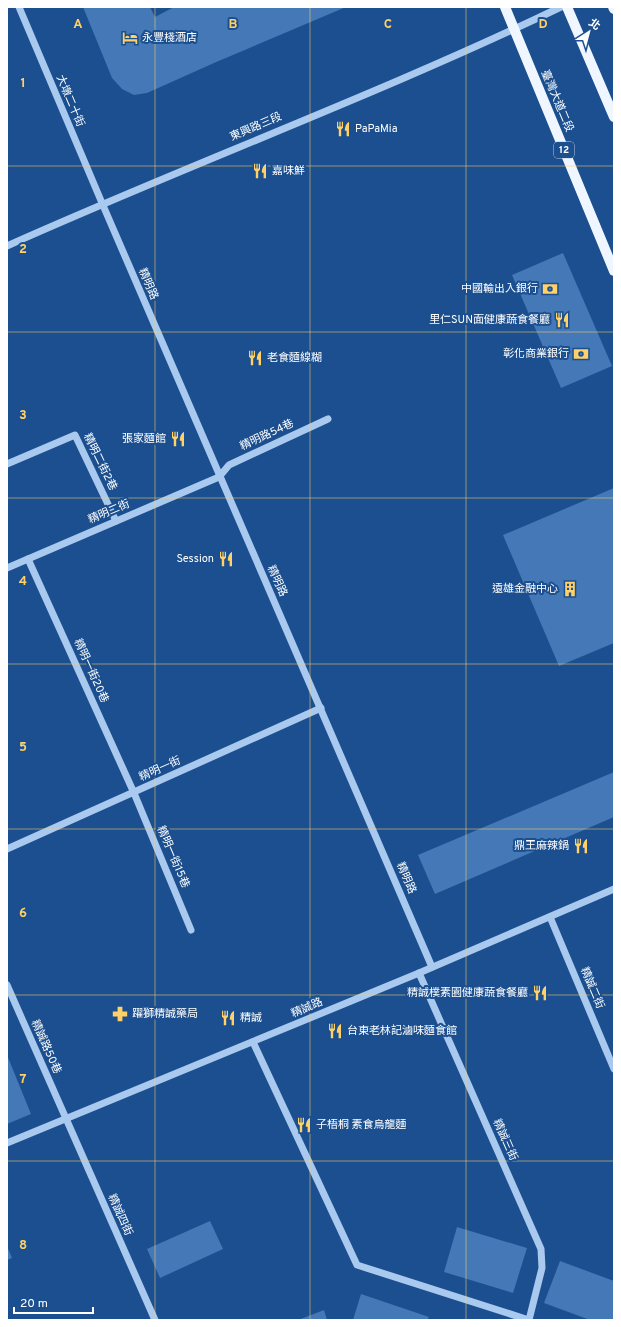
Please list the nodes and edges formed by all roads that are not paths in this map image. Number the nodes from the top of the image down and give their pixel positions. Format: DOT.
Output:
graph roads {
  1 [pos="19,7"];
  2 [pos="505,7"];
  3 [pos="560,7"];
  4 [pos="567,7"];
  5 [pos="514,30"];
  6 [pos="614,117"];
  7 [pos="102,203"];
  8 [pos="7,246"];
  9 [pos="614,271"];
  10 [pos="328,419"];
  11 [pos="7,464"];
  12 [pos="219,477"];
  13 [pos="116,521"];
  14 [pos="28,559"];
  15 [pos="7,568"];
  16 [pos="322,708"];
  17 [pos="134,793"];
  18 [pos="7,849"];
  19 [pos="614,889"];
  20 [pos="550,917"];
  21 [pos="191,930"];
  22 [pos="432,967"];
  23 [pos="419,973"];
  24 [pos="7,985"];
  25 [pos="253,1042"];
  26 [pos="614,1069"];
  27 [pos="66,1118"];
  28 [pos="7,1143"];
  29 [pos="155,1320"];
  30 [pos="529,1320"];
  1 -- 7 [label="street, 大墩二十街"];
  2 -- 5 [label="main road, 臺灣大道二段 / 12"];
  3 -- 5 [label="street, 東興路三段"];
  4 -- 6 [label="main road"];
  5 -- 7 [label="street, 東興路三段"];
  5 -- 9 [label="main road, 臺灣大道二段 / 12"];
  7 -- 8 [label="street, 東興路三段"];
  7 -- 12 [label="street, 精明路"];
  10 -- 12 [label="street, 精明路54巷"];
  11 -- 13 [label="street, 精明二街2巷"];
  12 -- 13 [label="street, 精明二街"];
  12 -- 16 [label="street, 精明路"];
  13 -- 14 [label="street, 精明二街"];
  14 -- 15 [label="street, 精明二街"];
  14 -- 17 [label="street, 精明一街20巷"];
  16 -- 17 [label="street, 精明一街"];
  16 -- 22 [label="street, 精明路"];
  17 -- 18 [label="street, 精明一街"];
  17 -- 21 [label="street, 精明一街15巷"];
  19 -- 20 [label="street, 精誠路"];
  20 -- 22 [label="street, 精誠路"];
  20 -- 26 [label="street, 精誠二街"];
  22 -- 23 [label="street, 精誠路"];
  23 -- 25 [label="street, 精誠路"];
  23 -- 30 [label="street, 精誠三街"];
  24 -- 27 [label="street, 精誠路50巷"];
  25 -- 27 [label="street, 精誠路"];
  25 -- 30 [label="street"];
  27 -- 28 [label="street, 精誠路"];
  27 -- 29 [label="street, 精誠四街"];
}
